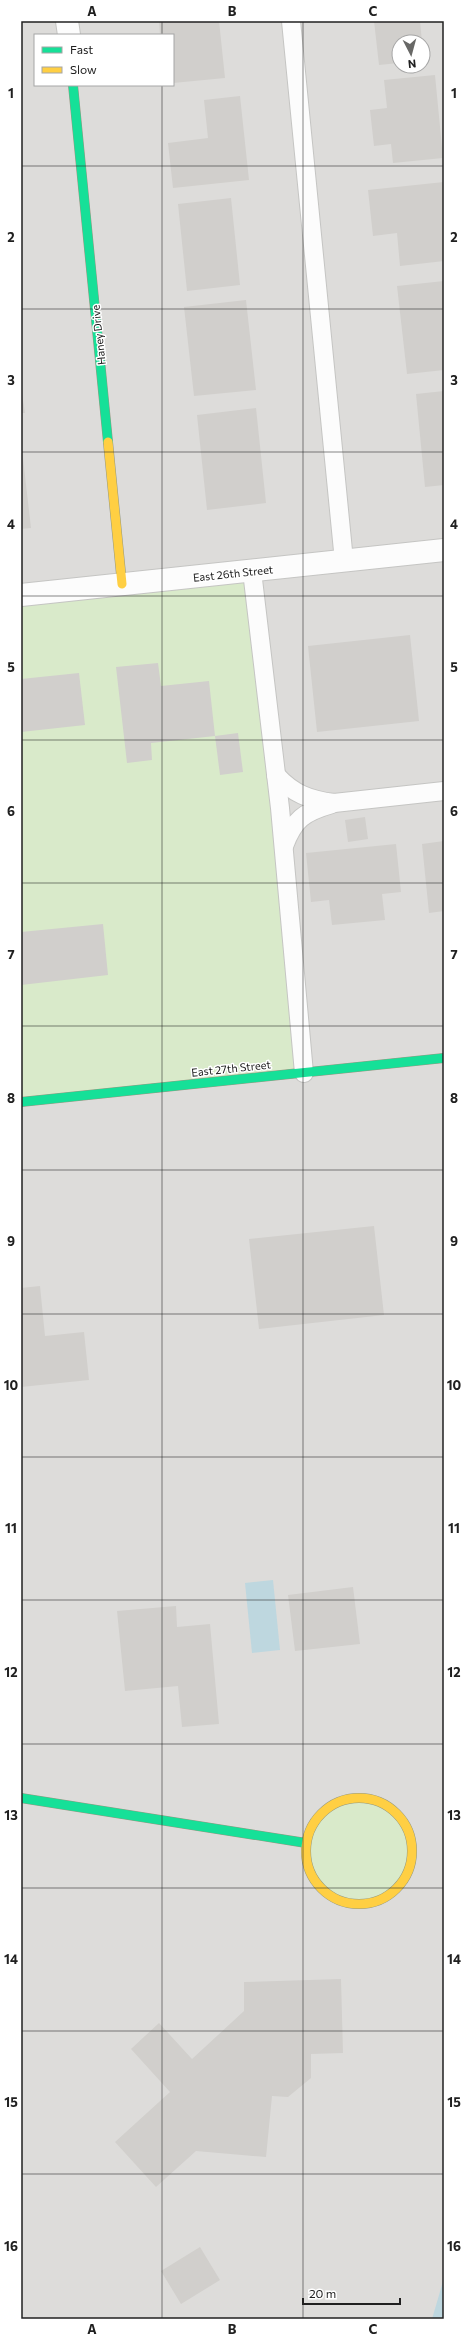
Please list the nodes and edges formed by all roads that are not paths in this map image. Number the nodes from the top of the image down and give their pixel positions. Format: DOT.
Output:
graph roads {
  1 [pos="67,21"];
  2 [pos="291,21"];
  3 [pos="69,34"];
  4 [pos="73,86"];
  5 [pos="444,550"];
  6 [pos="344,561"];
  7 [pos="252,571"];
  8 [pos="122,584"];
  9 [pos="21,595"];
  10 [pos="276,775"];
  11 [pos="444,791"];
  12 [pos="334,803"];
  13 [pos="284,847"];
  14 [pos="444,1058"];
  15 [pos="304,1073"];
  16 [pos="21,1102"];
  17 [pos="21,1798"];
  18 [pos="306,1843"];
  1 -- 3 [label="street"];
  2 -- 6 [label="lane"];
  4 -- 8 [label="street, Haney Drive"];
  5 -- 6 [label="street, East 26th Street"];
  6 -- 7 [label="street, East 26th Street"];
  7 -- 8 [label="street, East 26th Street"];
  7 -- 10 [label="lane"];
  8 -- 9 [label="street, East 26th Street"];
  10 -- 12 [label="lane"];
  10 -- 13 [label="lane"];
  11 -- 12 [label="lane"];
  12 -- 13 [label="lane"];
  13 -- 15 [label="lane"];
  14 -- 15 [label="street, East 27th Street"];
  15 -- 16 [label="street, East 27th Street"];
  17 -- 18 [label="street"];
  18 -- 18 [label="street"];
}
